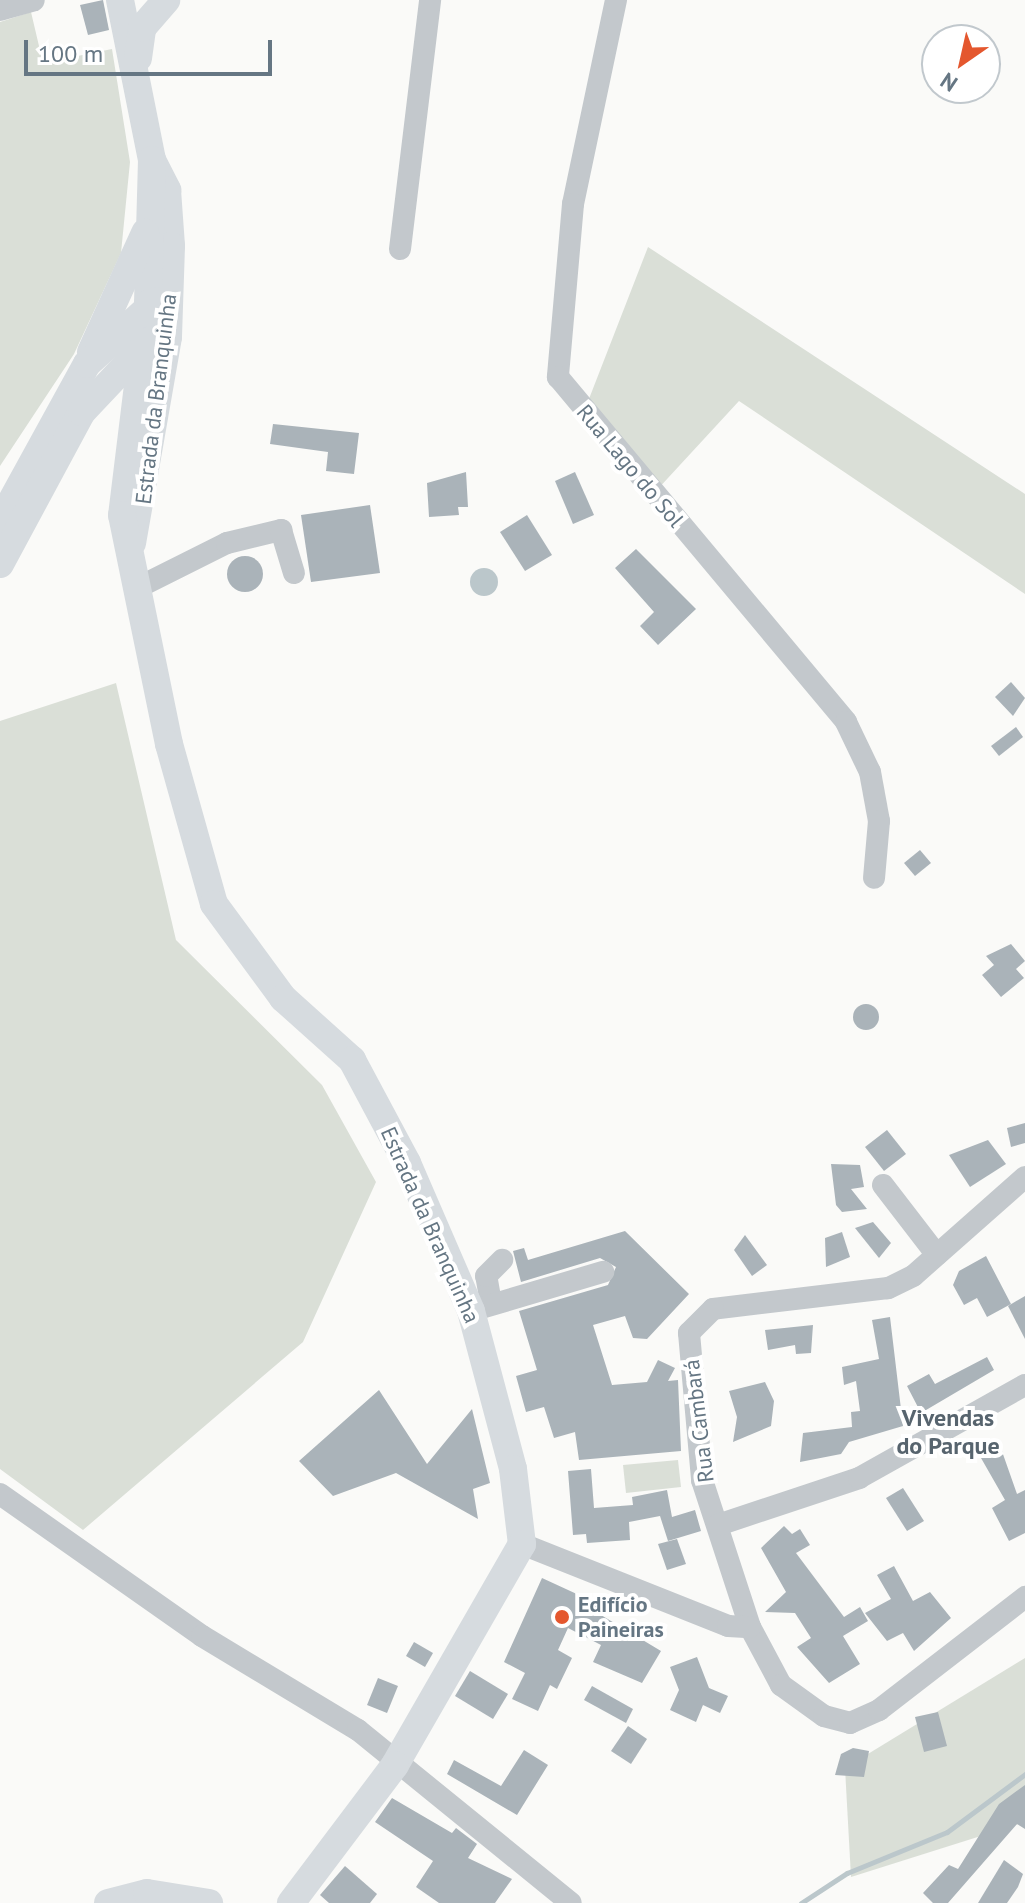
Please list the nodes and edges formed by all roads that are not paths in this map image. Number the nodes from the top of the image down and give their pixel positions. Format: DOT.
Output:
graph roads {
  1 [pos="34,0"];
  2 [pos="120,0"];
  3 [pos="166,0"];
  4 [pos="430,0"];
  5 [pos="616,0"];
  6 [pos="0,10"];
  7 [pos="136,75"];
  8 [pos="152,160"];
  9 [pos="147,229"];
  10 [pos="400,249"];
  11 [pos="159,300"];
  12 [pos="156,339"];
  13 [pos="87,364"];
  14 [pos="82,412"];
  15 [pos="129,440"];
  16 [pos="0,522"];
  17 [pos="132,543"];
  18 [pos="0,564"];
  19 [pos="294,573"];
  20 [pos="141,586"];
  21 [pos="874,878"];
  22 [pos="1025,1177"];
  23 [pos="883,1185"];
  24 [pos="937,1255"];
  25 [pos="502,1260"];
  26 [pos="603,1272"];
  27 [pos="481,1307"];
  28 [pos="1025,1385"];
  29 [pos="0,1494"];
  30 [pos="718,1525"];
  31 [pos="522,1544"];
  32 [pos="1025,1597"];
  33 [pos="750,1627"];
  34 [pos="395,1765"];
  35 [pos="108,1903"];
  36 [pos="209,1903"];
  37 [pos="291,1903"];
  38 [pos="571,1903"];
  1 -- 6 [label="street"];
  2 -- 7 [label="main road, Estrada da Branquinha"];
  3 -- 7 [label="main road"];
  4 -- 10 [label="street"];
  5 -- 21 [label="street, Rua Lago do Sol"];
  7 -- 8 [label="main road, Estrada da Branquinha"];
  8 -- 9 [label="main road, Estrada da Branquinha"];
  8 -- 11 [label="main road, Estrada da Branquinha"];
  9 -- 11 [label="main road, Estrada da Branquinha"];
  9 -- 13 [label="main road"];
  11 -- 12 [label="main road, Estrada da Branquinha"];
  11 -- 13 [label="main road"];
  12 -- 14 [label="main road"];
  12 -- 15 [label="main road, Estrada da Branquinha"];
  12 -- 17 [label="main road, Estrada da Branquinha"];
  13 -- 16 [label="main road"];
  14 -- 15 [label="main road"];
  14 -- 18 [label="main road"];
  15 -- 17 [label="main road, Estrada da Branquinha"];
  17 -- 20 [label="main road, Estrada da Branquinha"];
  19 -- 20 [label="street"];
  20 -- 27 [label="main road, Estrada da Branquinha"];
  22 -- 24 [label="street, Rua Cambará"];
  23 -- 24 [label="street"];
  24 -- 30 [label="street, Rua Cambará"];
  25 -- 27 [label="street"];
  26 -- 27 [label="street"];
  27 -- 31 [label="main road, Estrada da Branquinha"];
  28 -- 30 [label="street"];
  29 -- 34 [label="street"];
  30 -- 33 [label="street, Rua Cambará"];
  31 -- 33 [label="street"];
  31 -- 34 [label="main road"];
  32 -- 33 [label="street, Rua Cambará"];
  34 -- 37 [label="main road"];
  34 -- 38 [label="street"];
  35 -- 36 [label="main road"];
}
